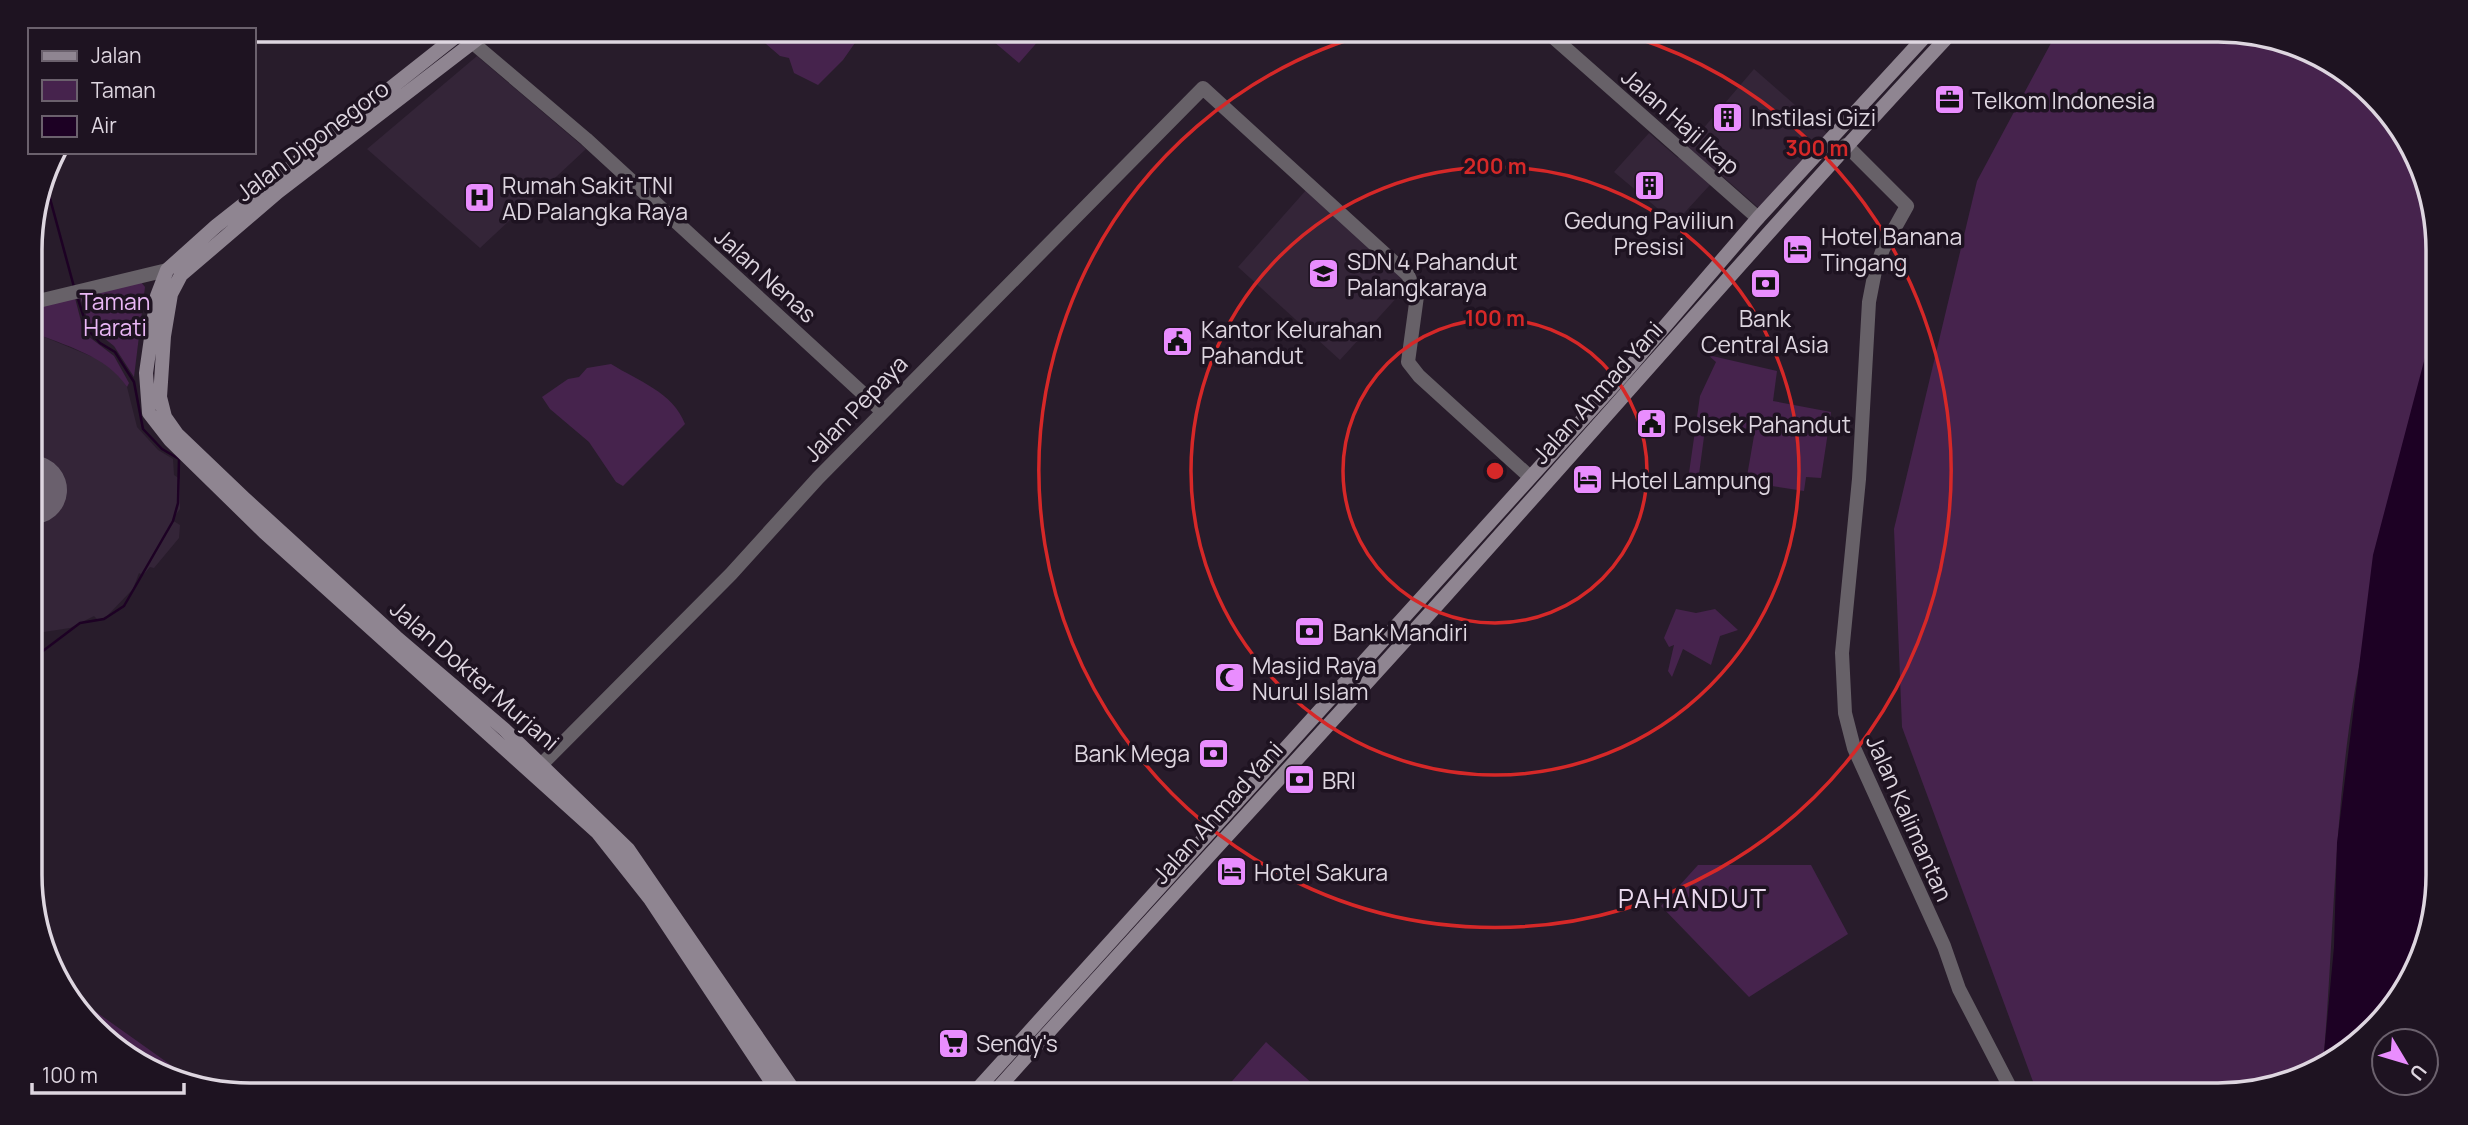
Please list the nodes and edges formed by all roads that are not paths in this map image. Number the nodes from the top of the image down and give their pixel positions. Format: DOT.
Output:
graph roads {
  1 [pos="447,42"];
  2 [pos="1559,42"];
  3 [pos="1920,42"];
  4 [pos="1943,42"];
  5 [pos="473,43"];
  6 [pos="1846,145"];
  7 [pos="1758,218"];
  8 [pos="167,270"];
  9 [pos="164,295"];
  10 [pos="42,301"];
  11 [pos="883,412"];
  12 [pos="1530,477"];
  13 [pos="404,650"];
  14 [pos="1323,706"];
  15 [pos="1335,716"];
  16 [pos="542,764"];
  17 [pos="774,1074"];
  18 [pos="777,1083"];
  19 [pos="784,1083"];
  20 [pos="983,1083"];
  21 [pos="1003,1083"];
  22 [pos="2008,1083"];
  1 -- 8 [label="main road, Jalan Diponegoro"];
  2 -- 7 [label="street, Jalan Haji Ikap"];
  3 -- 7 [label="main road, Jalan Ahmad Yani"];
  4 -- 6 [label="main road, Jalan Ahmad Yani"];
  5 -- 9 [label="main road, Jalan Diponegoro"];
  5 -- 11 [label="street, Jalan Nenas"];
  6 -- 15 [label="main road, Jalan Ahmad Yani"];
  6 -- 22 [label="street, Jalan Kalimantan"];
  7 -- 12 [label="main road, Jalan Ahmad Yani"];
  8 -- 9 [label="main road, Jalan Diponegoro"];
  8 -- 10 [label="street"];
  9 -- 13 [label="main road, Jalan Dokter Murjani"];
  11 -- 12 [label="street, Jalan Pepaya"];
  11 -- 16 [label="street, Jalan Pepaya"];
  12 -- 14 [label="main road, Jalan Ahmad Yani"];
  13 -- 16 [label="main road, Jalan Dokter Murjani"];
  13 -- 17 [label="main road, Jalan Dokter Murjani"];
  14 -- 15 [label="main road"];
  14 -- 20 [label="main road, Jalan Ahmad Yani"];
  15 -- 21 [label="main road, Jalan Ahmad Yani"];
  16 -- 17 [label="main road, Jalan Dokter Murjani"];
  17 -- 18 [label="main road, Jalan Dokter Murjani"];
  17 -- 19 [label="main road, Jalan Dokter Murjani"];
}
